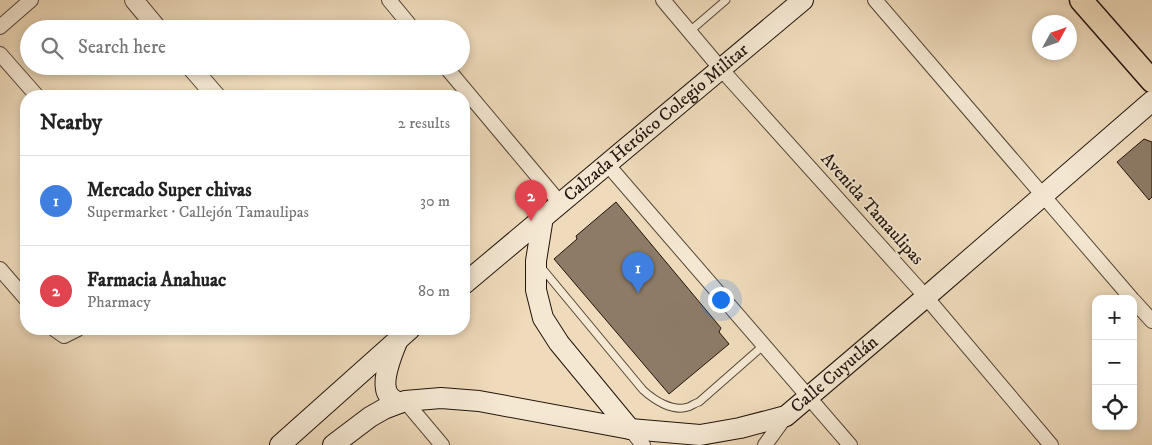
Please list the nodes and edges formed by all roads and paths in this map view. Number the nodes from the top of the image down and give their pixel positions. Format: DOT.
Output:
graph roads {
  1 [pos="31,0"];
  2 [pos="134,0"];
  3 [pos="389,0"];
  4 [pos="663,0"];
  5 [pos="726,0"];
  6 [pos="803,0"];
  7 [pos="875,0"];
  8 [pos="1081,0"];
  9 [pos="151,20"];
  10 [pos="406,20"];
  11 [pos="0,26"];
  12 [pos="690,31"];
  13 [pos="0,54"];
  14 [pos="721,69"];
  15 [pos="198,75"];
  16 [pos="453,75"];
  17 [pos="1152,82"];
  18 [pos="32,90"];
  19 [pos="211,90"];
  20 [pos="465,90"];
  21 [pos="470,96"];
  22 [pos="1152,101"];
  23 [pos="607,164"];
  24 [pos="1044,196"];
  25 [pos="560,203"];
  26 [pos="543,217"];
  27 [pos="536,261"];
  28 [pos="0,269"];
  29 [pos="470,279"];
  30 [pos="20,292"];
  31 [pos="1130,295"];
  32 [pos="926,297"];
  33 [pos="1137,304"];
  34 [pos="1152,321"];
  35 [pos="403,335"];
  36 [pos="403,335"];
  37 [pos="764,345"];
  38 [pos="809,398"];
  39 [pos="402,402"];
  40 [pos="786,416"];
  41 [pos="630,429"];
  42 [pos="280,445"];
  43 [pos="332,445"];
  44 [pos="442,445"];
  45 [pos="643,445"];
  46 [pos="765,445"];
  47 [pos="850,445"];
  48 [pos="1051,445"];
  1 -- 11 [label="street"];
  2 -- 9 [label="street"];
  3 -- 10 [label="street"];
  4 -- 12 [label="street, Avenida Tamaulipas"];
  5 -- 12 [label="lane"];
  6 -- 14 [label="main road, Calzada Heróico Colegio Militar"];
  7 -- 24 [label="street"];
  8 -- 17 [label="main road"];
  12 -- 14 [label="street, Avenida Tamaulipas"];
  13 -- 18 [label="street"];
  14 -- 23 [label="main road, Calzada Heróico Colegio Militar"];
  14 -- 32 [label="street, Avenida Tamaulipas"];
  15 -- 19 [label="street"];
  16 -- 20 [label="street"];
  21 -- 25 [label="street"];
  22 -- 24 [label="main road, Calle Cuyutlán"];
  23 -- 25 [label="main road, Calzada Heróico Colegio Militar"];
  23 -- 37 [label="street"];
  24 -- 31 [label="street"];
  24 -- 32 [label="main road, Calle Cuyutlán"];
  25 -- 26 [label="main road, Calzada Heróico Colegio Militar"];
  26 -- 27 [label="main road"];
  26 -- 29 [label="main road, Calzada Heróico Colegio Militar"];
  27 -- 37 [label="lane"];
  27 -- 41 [label="main road"];
  28 -- 30 [label="street"];
  32 -- 38 [label="main road, Calle Cuyutlán"];
  32 -- 48 [label="street, Avenida Tamaulipas"];
  33 -- 34 [label="street"];
  35 -- 39 [label="main road"];
  36 -- 42 [label="main road"];
  37 -- 38 [label="street"];
  38 -- 40 [label="main road, Calle Cuyutlán"];
  38 -- 47 [label="street"];
  39 -- 41 [label="main road, Calle Cuyutlán"];
  39 -- 43 [label="main road, Calle Cuyutlán"];
  39 -- 44 [label="street"];
  40 -- 41 [label="main road, Calle Cuyutlán"];
  40 -- 46 [label="street"];
  41 -- 45 [label="street"];
}
